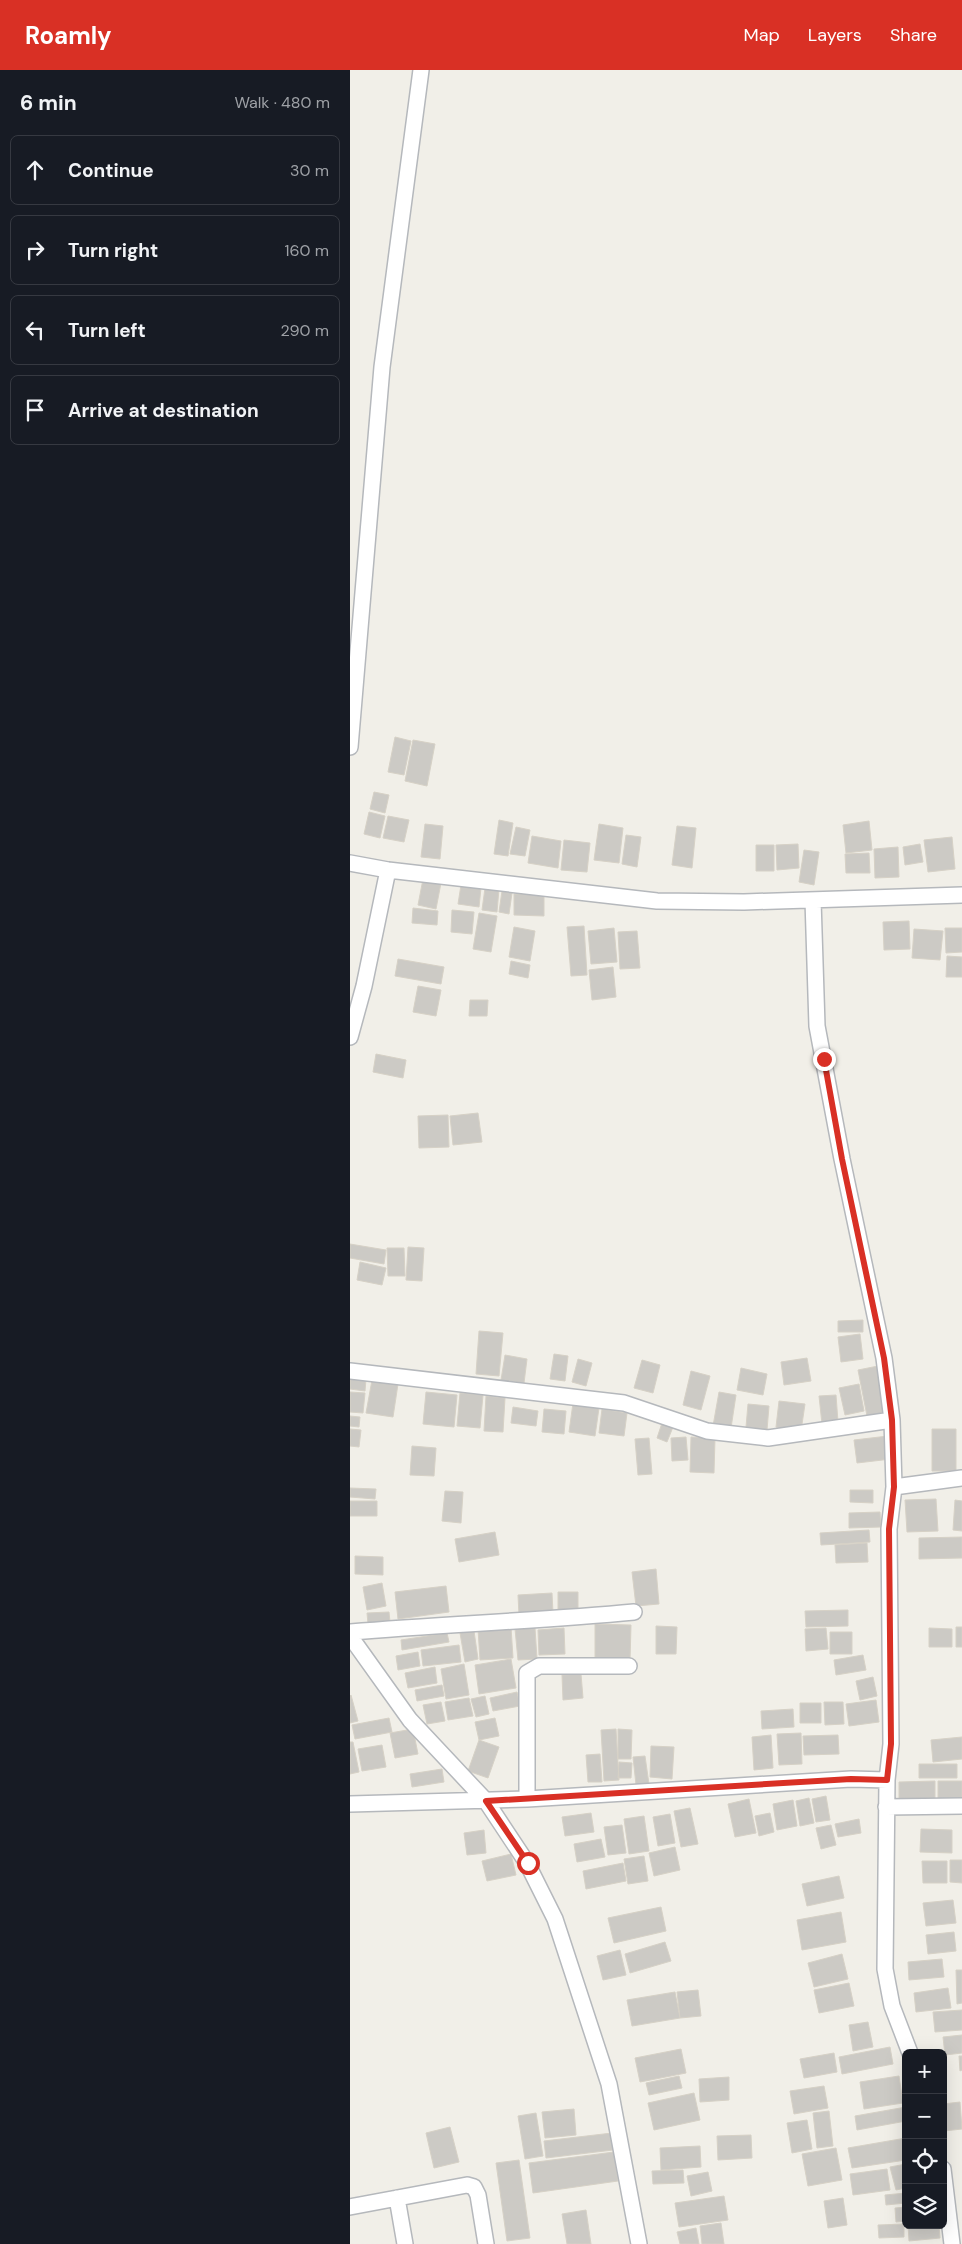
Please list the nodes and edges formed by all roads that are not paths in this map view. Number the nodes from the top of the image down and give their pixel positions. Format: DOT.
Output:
graph roads {
  1 [pos="421,70"];
  2 [pos="350,747"];
  3 [pos="350,863"];
  4 [pos="388,870"];
  5 [pos="962,895"];
  6 [pos="813,900"];
  7 [pos="350,1037"];
  8 [pos="350,1371"];
  9 [pos="892,1420"];
  10 [pos="962,1478"];
  11 [pos="894,1487"];
  12 [pos="634,1612"];
  13 [pos="350,1634"];
  14 [pos="629,1666"];
  15 [pos="887,1780"];
  16 [pos="527,1799"];
  17 [pos="486,1801"];
  18 [pos="350,1804"];
  19 [pos="962,1806"];
  20 [pos="886,1807"];
  21 [pos="908,2049"];
  22 [pos="945,2184"];
  23 [pos="397,2198"];
  24 [pos="350,2208"];
  25 [pos="404,2244"];
  26 [pos="486,2244"];
  27 [pos="639,2244"];
  28 [pos="952,2244"];
  1 -- 2 [label="street"];
  3 -- 4 [label="street"];
  4 -- 6 [label="street"];
  4 -- 7 [label="street"];
  5 -- 6 [label="street"];
  6 -- 9 [label="street"];
  8 -- 9 [label="street"];
  9 -- 11 [label="street"];
  10 -- 11 [label="street"];
  11 -- 15 [label="street"];
  12 -- 13 [label="street"];
  13 -- 17 [label="street"];
  14 -- 16 [label="street"];
  15 -- 16 [label="street"];
  15 -- 20 [label="street"];
  16 -- 17 [label="street"];
  17 -- 18 [label="street"];
  17 -- 27 [label="street"];
  19 -- 20 [label="street"];
  20 -- 21 [label="street"];
  22 -- 28 [label="street"];
  23 -- 24 [label="street"];
  23 -- 25 [label="street"];
  23 -- 26 [label="street"];
}
